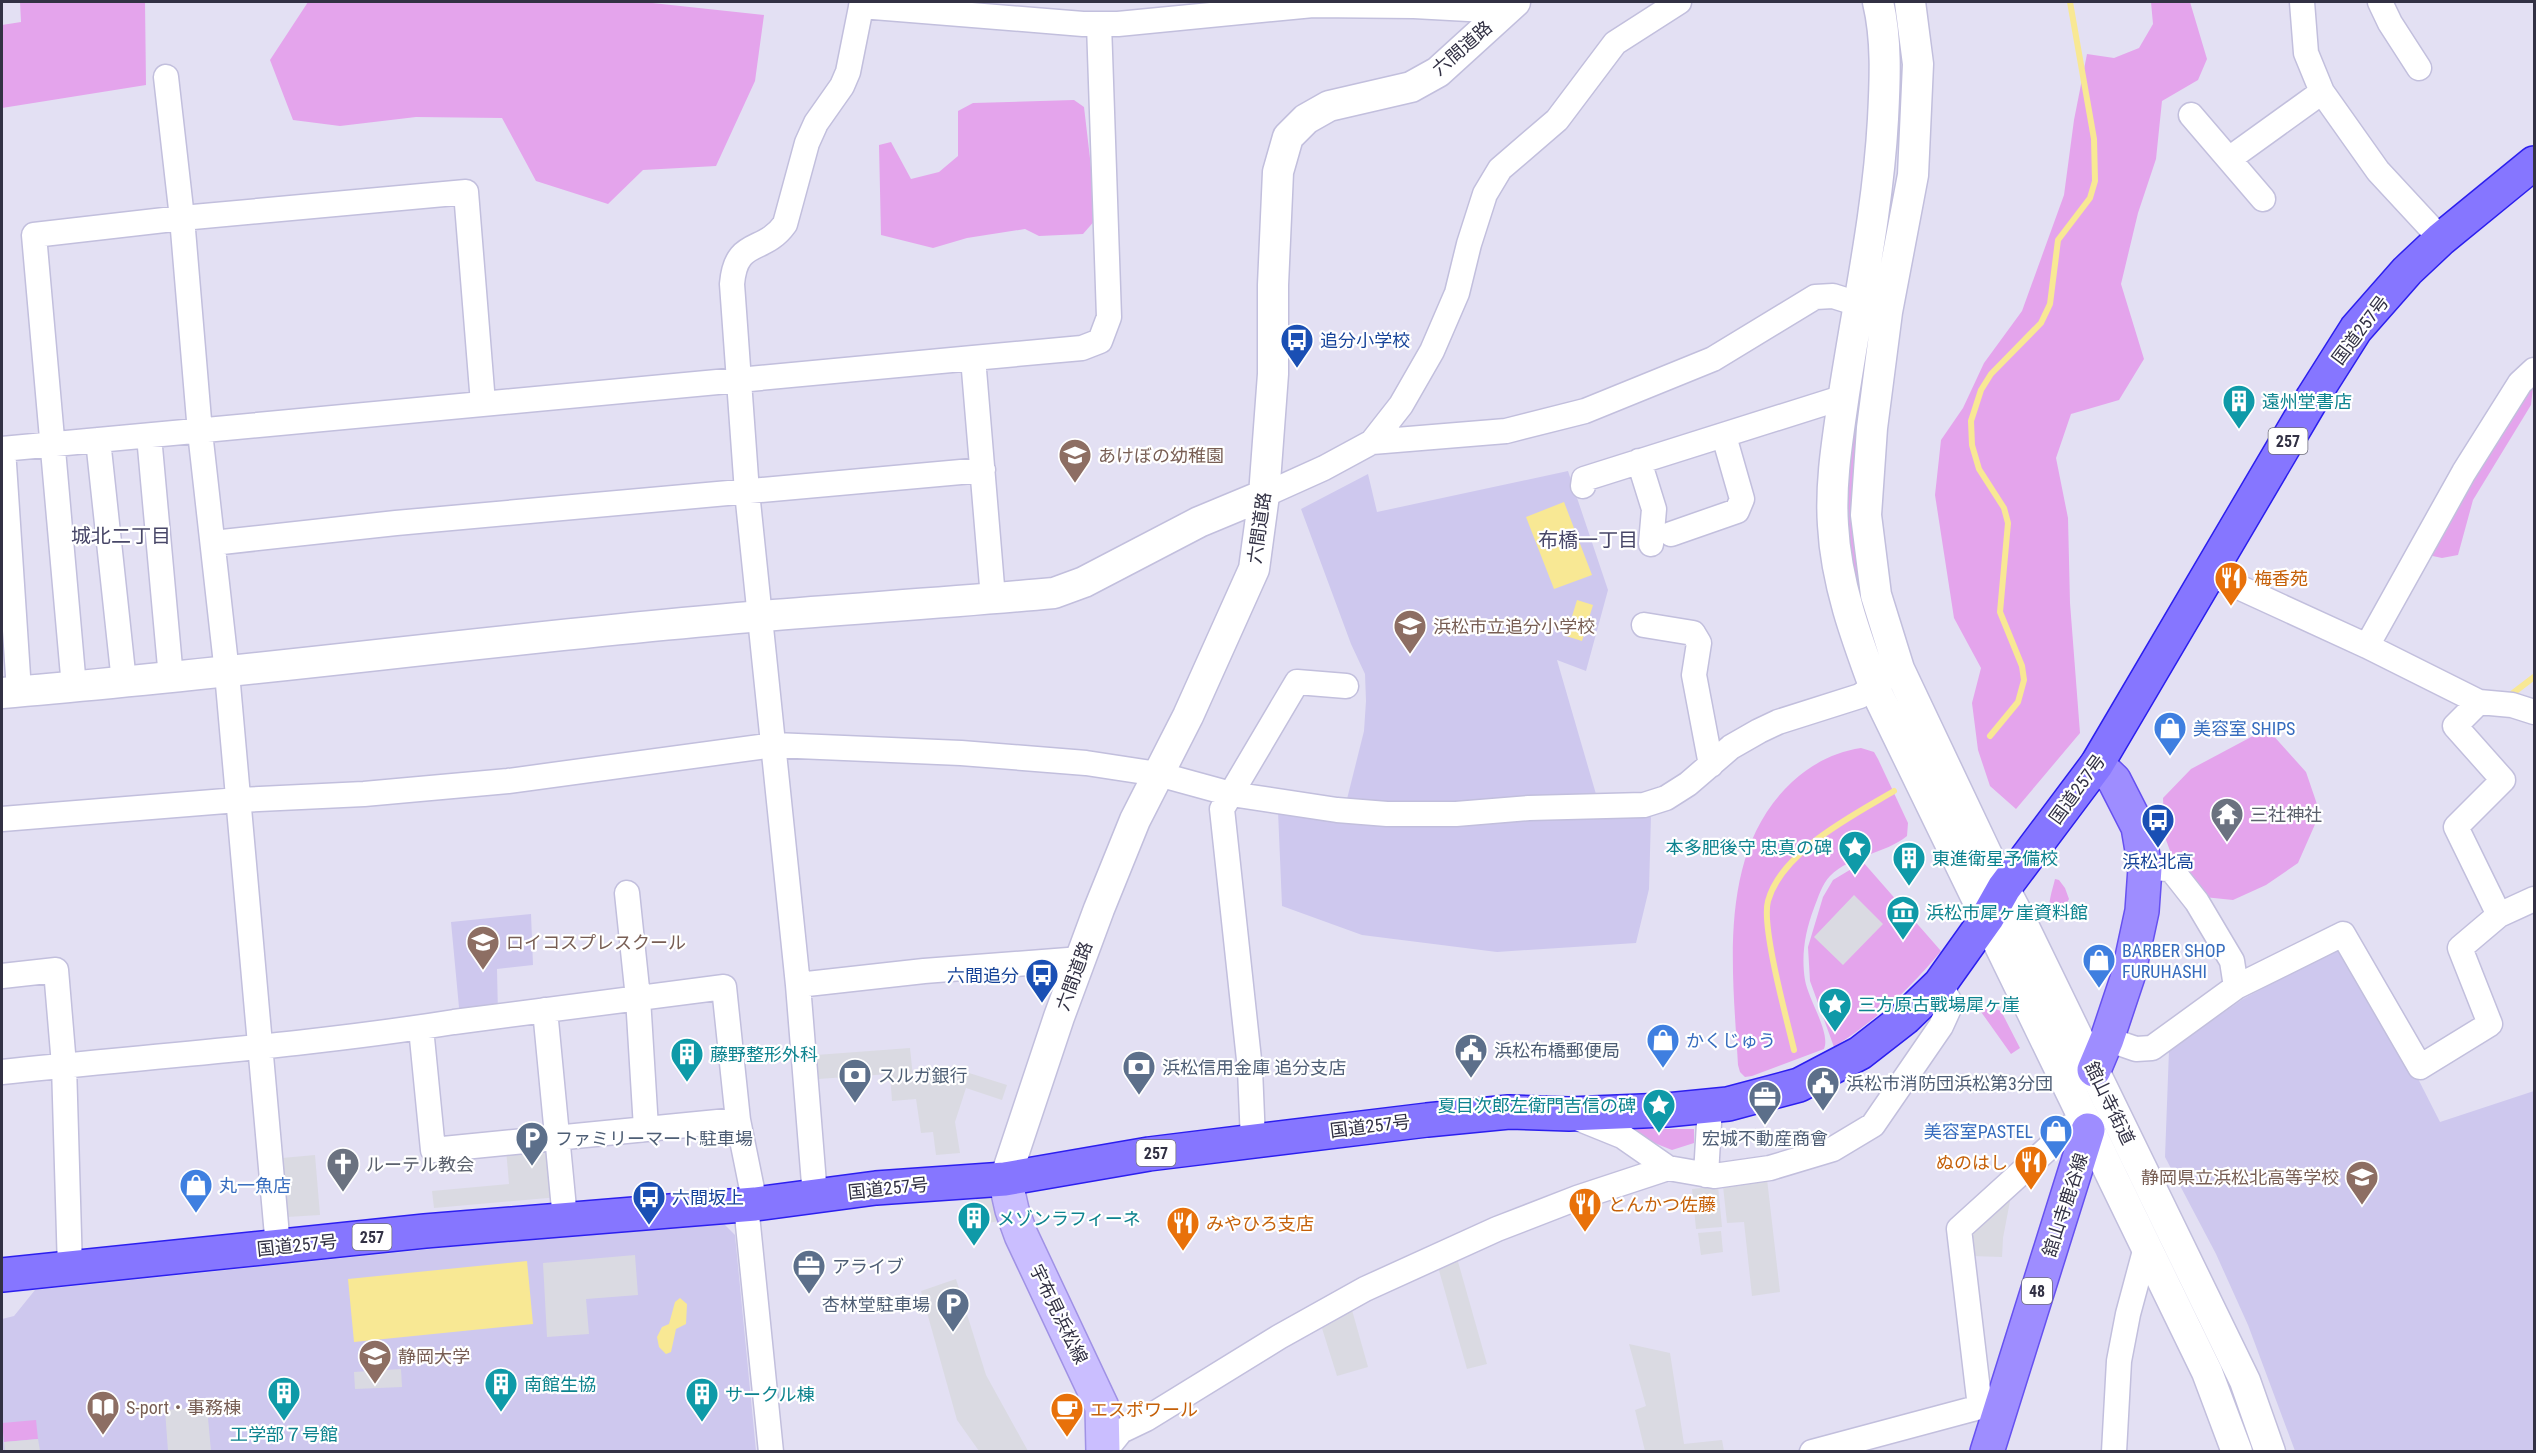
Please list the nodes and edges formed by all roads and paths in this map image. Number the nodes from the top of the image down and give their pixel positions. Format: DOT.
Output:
graph roads {
  1 [pos="1678,2"];
  2 [pos="1878,2"];
  3 [pos="1910,2"];
  4 [pos="2302,2"];
  5 [pos="2380,2"];
  6 [pos="862,4"];
  7 [pos="1368,4"];
  8 [pos="1510,6"];
  9 [pos="1100,24"];
  10 [pos="2419,68"];
  11 [pos="166,77"];
  12 [pos="2322,92"];
  13 [pos="2192,115"];
  14 [pos="2229,159"];
  15 [pos="2535,163"];
  16 [pos="2263,199"];
  17 [pos="182,218"];
  18 [pos="2441,239"];
  19 [pos="1857,304"];
  20 [pos="1887,312"];
  21 [pos="974,358"];
  22 [pos="2535,370"];
  23 [pos="739,380"];
  24 [pos="1844,398"];
  25 [pos="483,403"];
  26 [pos="201,432"];
  27 [pos="149,436"];
  28 [pos="1724,436"];
  29 [pos="98,440"];
  30 [pos="1372,442"];
  31 [pos="53,444"];
  32 [pos="2,449"];
  33 [pos="1640,461"];
  34 [pos="983,470"];
  35 [pos="1583,486"];
  36 [pos="747,492"];
  37 [pos="1264,495"];
  38 [pos="213,543"];
  39 [pos="2208,576"];
  40 [pos="993,598"];
  41 [pos="762,616"];
  42 [pos="1644,625"];
  43 [pos="2367,646"];
  44 [pos="1899,669"];
  45 [pos="227,672"];
  46 [pos="171,678"];
  47 [pos="124,682"];
  48 [pos="1346,686"];
  49 [pos="1874,686"];
  50 [pos="74,687"];
  51 [pos="10,692"];
  52 [pos="2480,702"];
  53 [pos="2535,712"];
  54 [pos="774,745"];
  55 [pos="2097,764"];
  56 [pos="1711,765"];
  57 [pos="1158,774"];
  58 [pos="1231,794"];
  59 [pos="238,800"];
  60 [pos="2,819"];
  61 [pos="2145,868"];
  62 [pos="2004,888"];
  63 [pos="627,893"];
  64 [pos="2535,899"];
  65 [pos="2499,915"];
  66 [pos="1987,918"];
  67 [pos="1081,959"];
  68 [pos="2,976"];
  69 [pos="1940,984"];
  70 [pos="798,985"];
  71 [pos="2236,987"];
  72 [pos="638,998"];
  73 [pos="545,1010"];
  74 [pos="421,1028"];
  75 [pos="2107,1039"];
  76 [pos="261,1047"];
  77 [pos="64,1065"];
  78 [pos="2094,1070"];
  79 [pos="2,1071"];
  80 [pos="1710,1106"];
  81 [pos="1569,1114"];
  82 [pos="738,1120"];
  83 [pos="646,1128"];
  84 [pos="2079,1129"];
  85 [pos="558,1137"];
  86 [pos="1253,1141"];
  87 [pos="1668,1168"];
  88 [pos="1706,1175"];
  89 [pos="1005,1179"];
  90 [pos="815,1196"];
  91 [pos="749,1204"];
  92 [pos="565,1219"];
  93 [pos="278,1247"];
  94 [pos="2146,1247"];
  95 [pos="70,1269"];
  96 [pos="2,1275"];
  97 [pos="1990,1407"];
  98 [pos="771,1452"];
  99 [pos="1103,1452"];
  100 [pos="1812,1452"];
  101 [pos="1987,1452"];
  102 [pos="2114,1452"];
  103 [pos="2237,1452"];
  104 [pos="2270,1452"];
  1 -- 30 [label="street"];
  2 -- 19 [label="street, 舘山寺街道"];
  3 -- 20 [label="street, 舘山寺街道"];
  4 -- 12 [label="street"];
  5 -- 10 [label="street"];
  6 -- 9 [label="street"];
  6 -- 23 [label="street"];
  7 -- 8 [label="street"];
  7 -- 9 [label="street"];
  8 -- 37 [label="street, 六間道路"];
  9 -- 21 [label="street"];
  11 -- 17 [label="street"];
  12 -- 14 [label="street"];
  12 -- 18 [label="street"];
  13 -- 14 [label="street"];
  14 -- 16 [label="street"];
  15 -- 18 [label="highway, 国道257号 / 257"];
  17 -- 25 [label="street"];
  17 -- 26 [label="street"];
  17 -- 31 [label="street"];
  18 -- 39 [label="highway, 国道257号 / 257"];
  19 -- 20 [label="street"];
  19 -- 24 [label="street, 舘山寺街道"];
  19 -- 30 [label="street"];
  20 -- 44 [label="street, 舘山寺街道"];
  21 -- 23 [label="street"];
  21 -- 34 [label="street"];
  22 -- 43 [label="street"];
  23 -- 25 [label="street"];
  23 -- 36 [label="street"];
  24 -- 28 [label="street"];
  24 -- 49 [label="street, 舘山寺街道"];
  25 -- 26 [label="street"];
  26 -- 27 [label="street"];
  26 -- 38 [label="street"];
  27 -- 29 [label="street"];
  27 -- 46 [label="street"];
  28 -- 33 [label="street"];
  28 -- 33 [label="street"];
  29 -- 31 [label="street"];
  29 -- 47 [label="street"];
  30 -- 37 [label="street"];
  31 -- 32 [label="street"];
  31 -- 50 [label="street"];
  32 -- 51 [label="street"];
  33 -- 35 [label="street"];
  34 -- 36 [label="street"];
  34 -- 40 [label="street"];
  36 -- 38 [label="street"];
  36 -- 41 [label="street"];
  37 -- 40 [label="street"];
  37 -- 57 [label="street, 六間道路"];
  38 -- 45 [label="street"];
  39 -- 43 [label="street"];
  39 -- 55 [label="highway, 国道257号 / 257"];
  40 -- 41 [label="street"];
  41 -- 45 [label="street"];
  41 -- 54 [label="street"];
  42 -- 56 [label="street"];
  43 -- 52 [label="street"];
  44 -- 49 [label="street"];
  44 -- 62 [label="street, 舘山寺街道"];
  45 -- 46 [label="street"];
  45 -- 59 [label="street"];
  46 -- 47 [label="street"];
  47 -- 50 [label="street"];
  48 -- 58 [label="street"];
  49 -- 56 [label="street"];
  49 -- 66 [label="street, 舘山寺街道"];
  50 -- 51 [label="street"];
  52 -- 53 [label="street"];
  52 -- 65 [label="street"];
  54 -- 57 [label="street"];
  54 -- 59 [label="street"];
  54 -- 70 [label="street"];
  55 -- 61 [label="main road"];
  55 -- 62 [label="highway, 国道257号 / 257"];
  56 -- 58 [label="street"];
  57 -- 58 [label="street"];
  57 -- 67 [label="street, 六間道路"];
  58 -- 86 [label="street"];
  59 -- 60 [label="street"];
  59 -- 76 [label="street"];
  61 -- 71 [label="street"];
  61 -- 75 [label="main road"];
  62 -- 66 [label="highway, 国道257号 / 257"];
  62 -- 78 [label="street, 舘山寺街道"];
  63 -- 72 [label="street"];
  64 -- 65 [label="street"];
  65 -- 71 [label="street"];
  66 -- 69 [label="highway, 国道257号 / 257"];
  66 -- 84 [label="street, 舘山寺街道"];
  67 -- 70 [label="street"];
  67 -- 89 [label="street, 六間道路"];
  68 -- 77 [label="street"];
  69 -- 80 [label="highway, 国道257号 / 257"];
  69 -- 88 [label="street"];
  70 -- 90 [label="street"];
  71 -- 75 [label="street"];
  72 -- 73 [label="street"];
  72 -- 82 [label="street"];
  72 -- 83 [label="street"];
  73 -- 74 [label="street"];
  73 -- 85 [label="street"];
  74 -- 76 [label="street"];
  74 -- 85 [label="street"];
  75 -- 78 [label="main road"];
  76 -- 77 [label="street"];
  76 -- 93 [label="street"];
  77 -- 79 [label="street"];
  77 -- 95 [label="street"];
  78 -- 104 [label="street, 舘山寺街道"];
  80 -- 81 [label="highway, 国道257号 / 257"];
  80 -- 88 [label="street"];
  81 -- 86 [label="highway, 国道257号 / 257"];
  81 -- 87 [label="street"];
  82 -- 83 [label="street"];
  82 -- 91 [label="street"];
  83 -- 85 [label="street"];
  84 -- 94 [label="street, 舘山寺街道"];
  84 -- 97 [label="main road, 舘山寺鹿谷線 / 48"];
  84 -- 97 [label="street"];
  85 -- 92 [label="street"];
  86 -- 89 [label="highway, 国道257号 / 257"];
  87 -- 88 [label="street"];
  87 -- 99 [label="street"];
  89 -- 90 [label="highway, 国道257号 / 257"];
  89 -- 99 [label="main road, 宇布見浜松線"];
  90 -- 91 [label="highway, 国道257号 / 257"];
  91 -- 92 [label="highway, 国道257号 / 257"];
  91 -- 98 [label="street"];
  92 -- 93 [label="highway, 国道257号 / 257"];
  93 -- 95 [label="highway, 国道257号 / 257"];
  94 -- 102 [label="street"];
  94 -- 103 [label="street, 舘山寺街道"];
  95 -- 96 [label="highway, 国道257号 / 257"];
  97 -- 100 [label="street"];
  97 -- 101 [label="main road, 舘山寺鹿谷線 / 48"];
}
